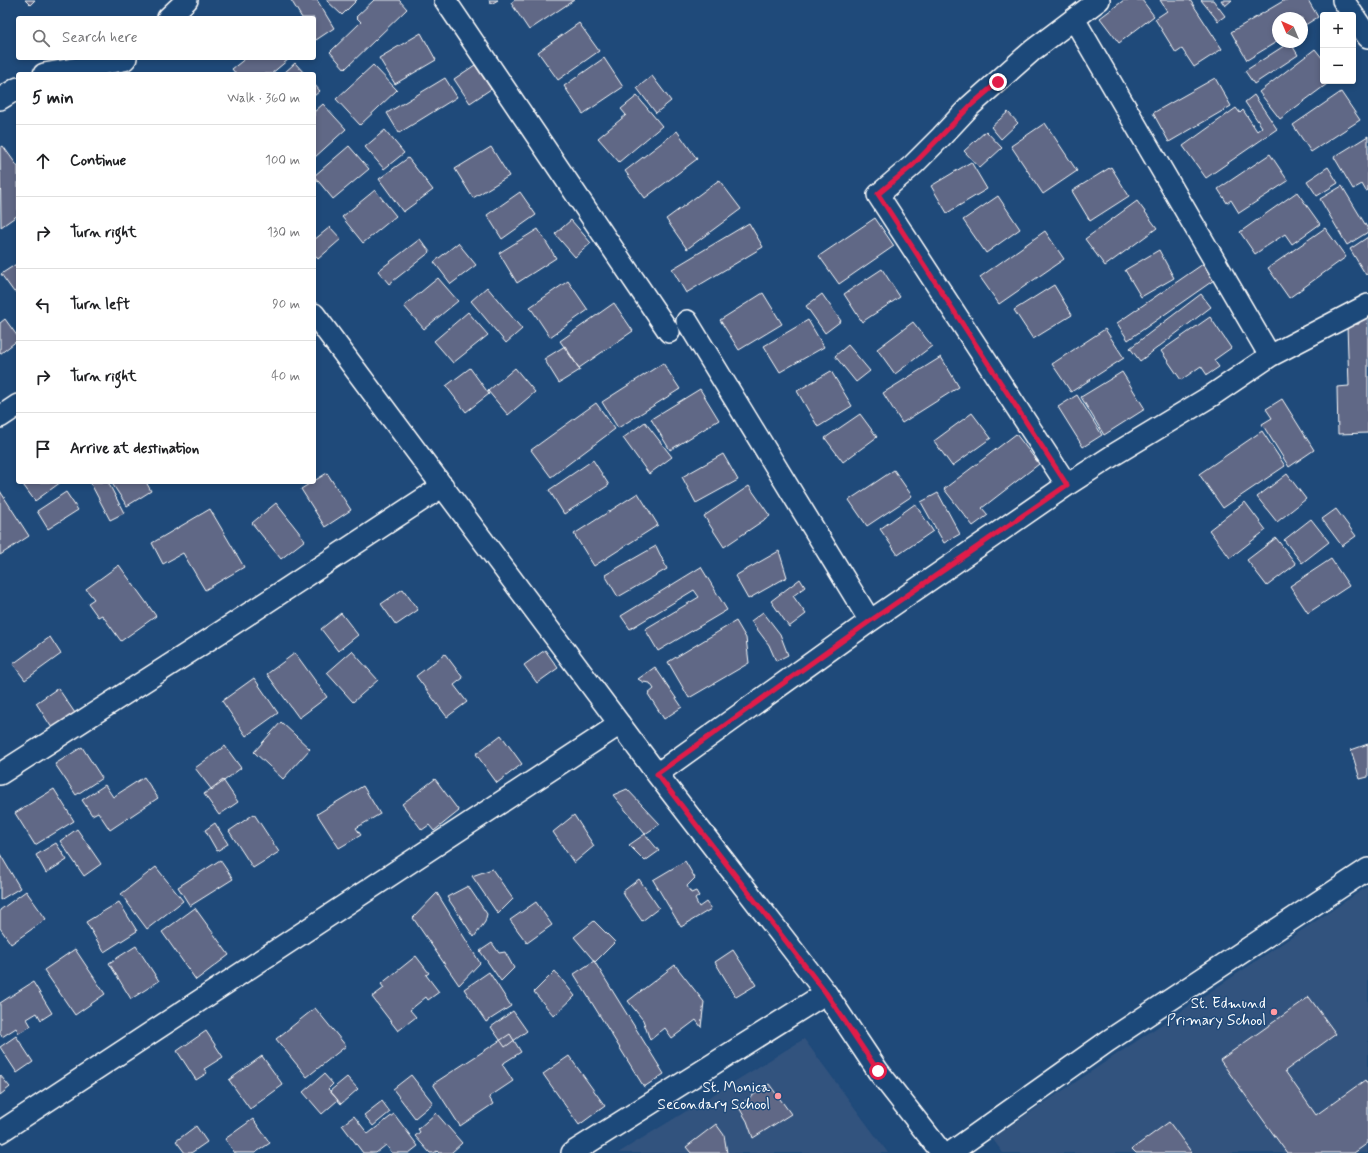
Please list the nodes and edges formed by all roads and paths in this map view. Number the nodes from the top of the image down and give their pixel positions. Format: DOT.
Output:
graph roads {
  1 [pos="445,0"];
  2 [pos="1099,0"];
  3 [pos="1343,0"];
  4 [pos="185,1"];
  5 [pos="170,16"];
  6 [pos="1074,19"];
  7 [pos="1368,37"];
  8 [pos="128,64"];
  9 [pos="61,72"];
  10 [pos="16,89"];
  11 [pos="0,98"];
  12 [pos="1368,305"];
  13 [pos="316,317"];
  14 [pos="687,321"];
  15 [pos="669,332"];
  16 [pos="1270,356"];
  17 [pos="16,407"];
  18 [pos="0,416"];
  19 [pos="1067,485"];
  20 [pos="442,486"];
  21 [pos="870,621"];
  22 [pos="620,724"];
  23 [pos="0,774"];
  24 [pos="657,774"];
  25 [pos="1368,869"];
  26 [pos="826,993"];
  27 [pos="0,1132"];
  28 [pos="572,1153"];
  29 [pos="942,1153"];
  30 [pos="950,1153"];
  1 -- 15 [label="street"];
  2 -- 6 [label="street"];
  3 -- 7 [label="street"];
  4 -- 5 [label="street"];
  6 -- 16 [label="street"];
  6 -- 19 [label="street"];
  8 -- 9 [label="street"];
  10 -- 11 [label="street"];
  12 -- 16 [label="street"];
  13 -- 20 [label="street"];
  14 -- 21 [label="street"];
  16 -- 19 [label="street"];
  17 -- 18 [label="street"];
  19 -- 21 [label="street"];
  20 -- 22 [label="street"];
  20 -- 23 [label="street"];
  21 -- 24 [label="street"];
  22 -- 24 [label="street"];
  22 -- 27 [label="street"];
  24 -- 26 [label="street"];
  25 -- 30 [label="street"];
  26 -- 28 [label="street"];
  26 -- 29 [label="street"];
}
